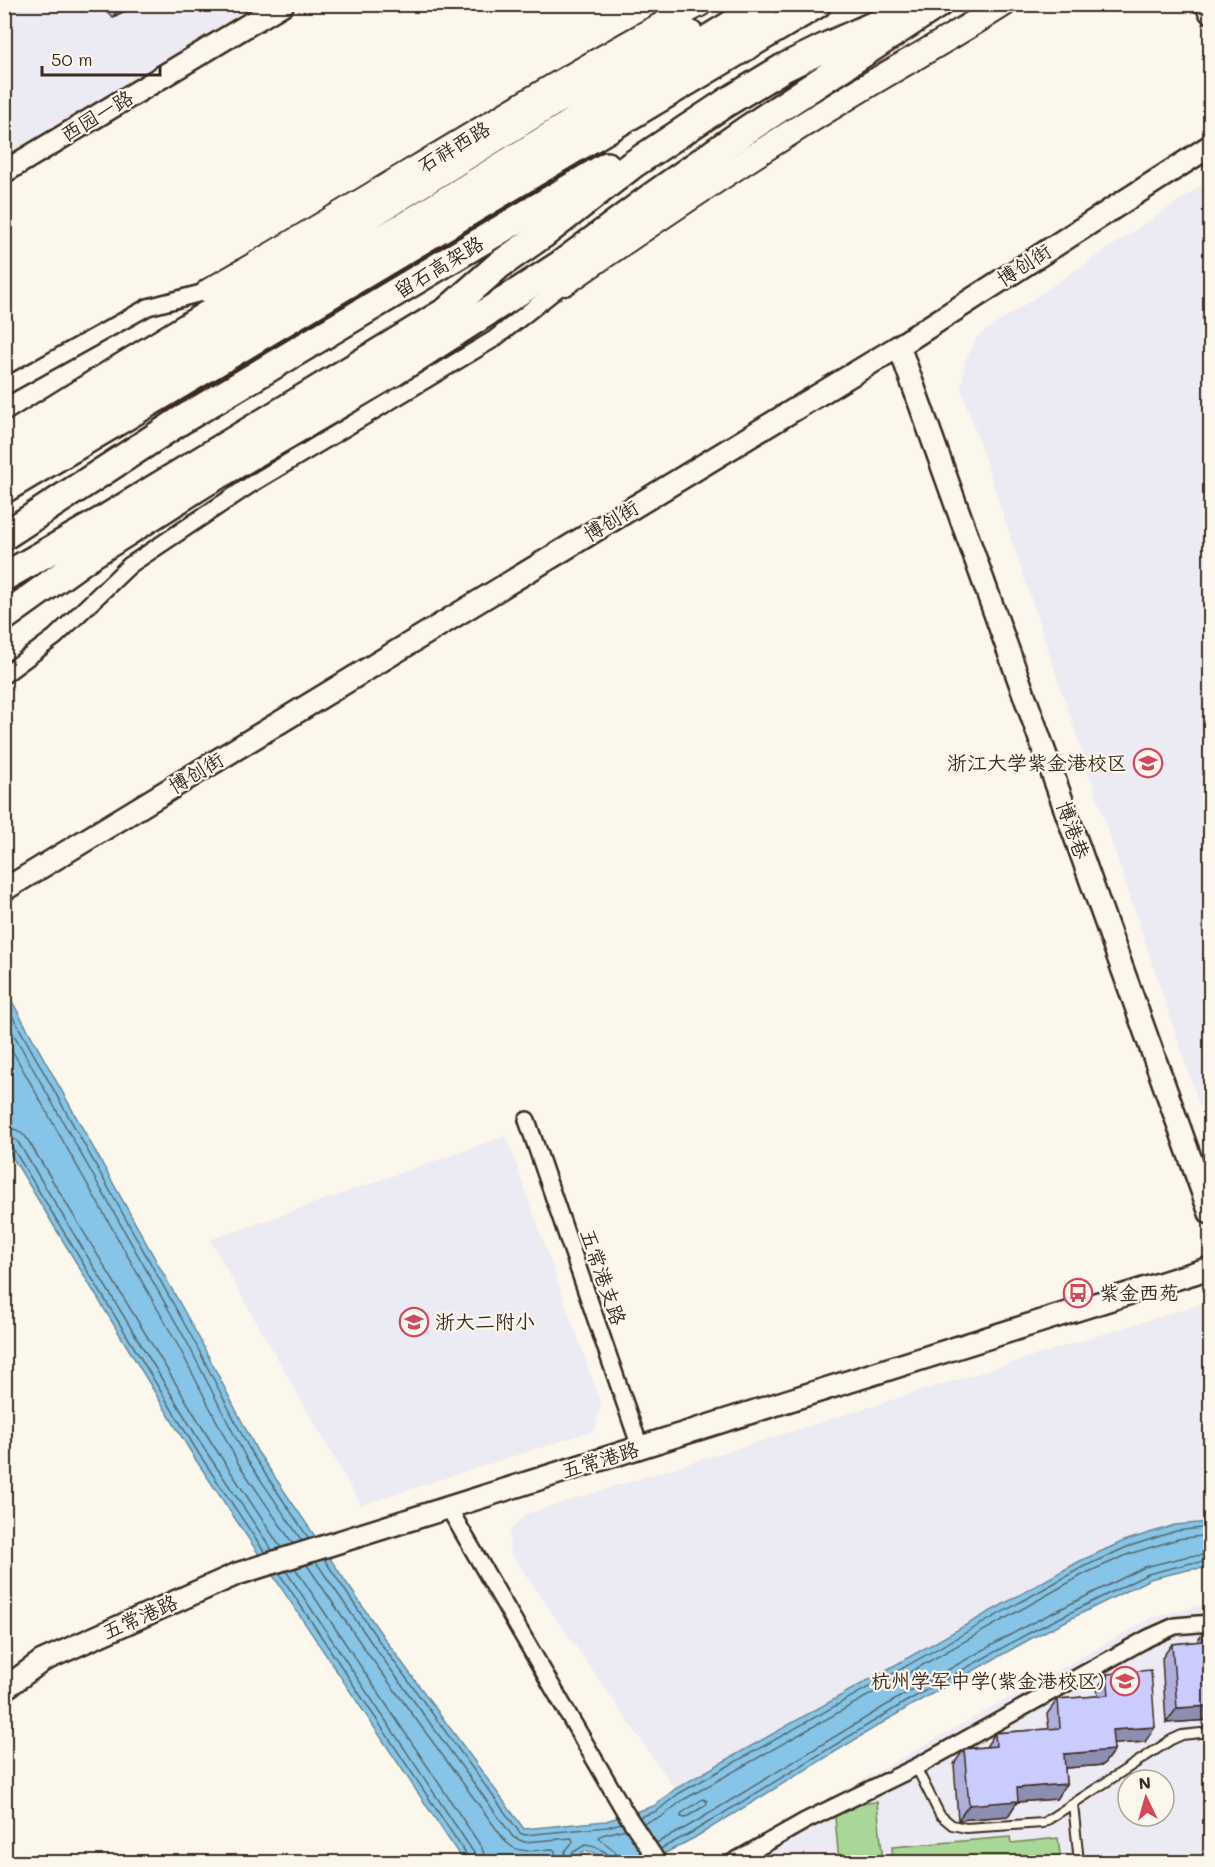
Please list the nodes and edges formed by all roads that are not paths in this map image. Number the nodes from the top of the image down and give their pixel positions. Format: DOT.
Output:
graph roads {
  1 [pos="700,4"];
  2 [pos="752,4"];
  3 [pos="765,4"];
  4 [pos="816,4"];
  5 [pos="877,4"];
  6 [pos="911,4"];
  7 [pos="938,4"];
  8 [pos="1005,4"];
  9 [pos="1206,4"];
  10 [pos="280,5"];
  11 [pos="1210,12"];
  12 [pos="1210,146"];
  13 [pos="4,172"];
  14 [pos="565,283"];
  15 [pos="209,291"];
  16 [pos="899,346"];
  17 [pos="393,372"];
  18 [pos="100,381"];
  19 [pos="4,387"];
  20 [pos="4,441"];
  21 [pos="4,468"];
  22 [pos="4,489"];
  23 [pos="4,536"];
  24 [pos="4,577"];
  25 [pos="4,617"];
  26 [pos="4,675"];
  27 [pos="7,888"];
  28 [pos="527,1120"];
  29 [pos="1210,1213"];
  30 [pos="1210,1268"];
  31 [pos="639,1447"];
  32 [pos="448,1508"];
  33 [pos="1210,1623"];
  34 [pos="4,1689"];
  35 [pos="1210,1732"];
  36 [pos="916,1767"];
  37 [pos="1073,1804"];
  38 [pos="658,1863"];
  39 [pos="733,1863"];
  40 [pos="1079,1863"];
  1 -- 15 [label="main road, 石祥西路"];
  2 -- 18 [label="highway"];
  3 -- 21 [label="highway"];
  4 -- 22 [label="highway, 留石高架路"];
  5 -- 23 [label="highway, 留石高架路"];
  6 -- 24 [label="highway"];
  7 -- 17 [label="highway"];
  8 -- 14 [label="main road"];
  9 -- 11 [label="street"];
  10 -- 13 [label="street, 西园一路"];
  12 -- 16 [label="street, 博创街"];
  14 -- 17 [label="highway"];
  14 -- 26 [label="street"];
  15 -- 18 [label="highway"];
  15 -- 19 [label="street"];
  16 -- 27 [label="street, 博创街"];
  16 -- 29 [label="street, 博港巷"];
  17 -- 25 [label="highway"];
  18 -- 20 [label="highway"];
  28 -- 31 [label="street, 五常港支路"];
  30 -- 31 [label="street, 五常港路"];
  31 -- 32 [label="street, 五常港路"];
  32 -- 34 [label="street, 五常港路"];
  32 -- 38 [label="street"];
  33 -- 36 [label="street"];
  35 -- 37 [label="lane"];
  36 -- 37 [label="lane"];
  36 -- 39 [label="street"];
  37 -- 40 [label="lane"];
}
